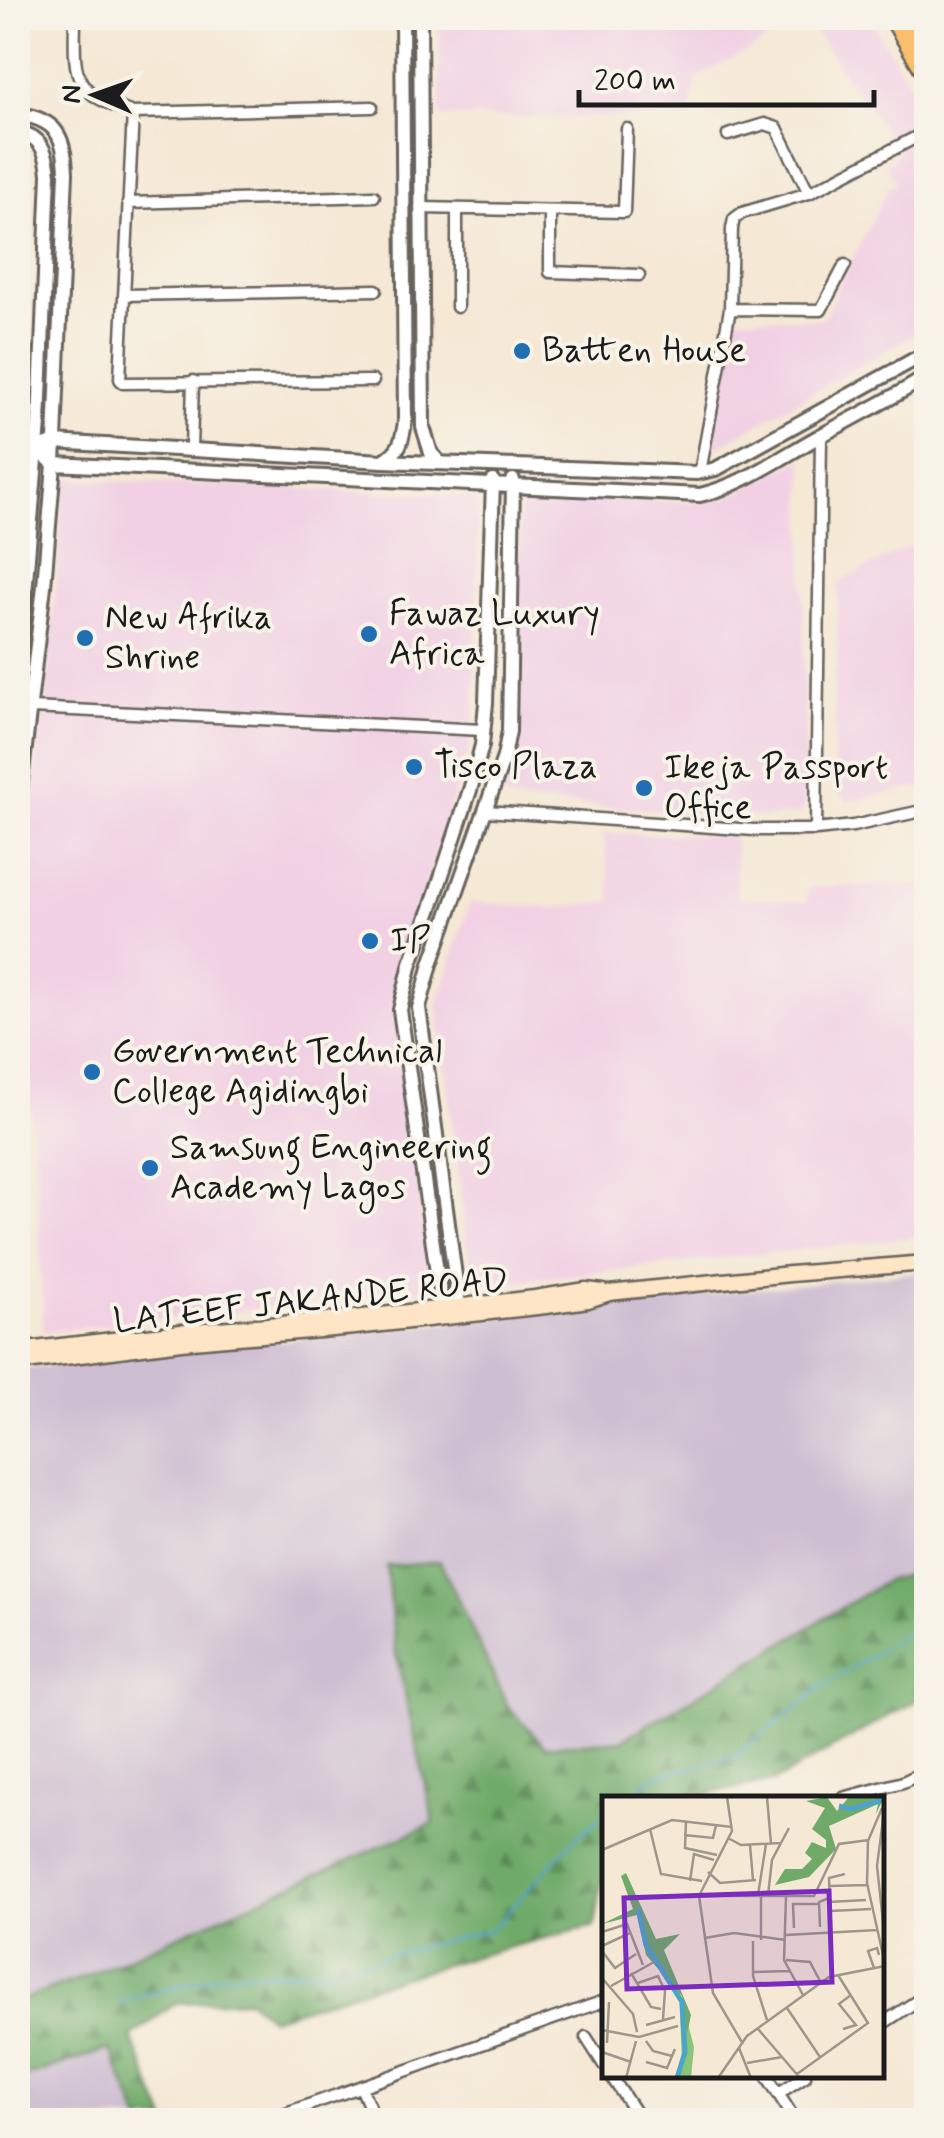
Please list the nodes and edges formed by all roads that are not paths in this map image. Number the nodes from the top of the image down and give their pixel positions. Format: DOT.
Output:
graph roads {
  1 [pos="75,18"];
  2 [pos="402,18"];
  3 [pos="420,18"];
  4 [pos="892,18"];
  5 [pos="909,18"];
  6 [pos="926,47"];
  7 [pos="926,75"];
  8 [pos="403,90"];
  9 [pos="421,90"];
  10 [pos="372,107"];
  11 [pos="133,113"];
  12 [pos="18,114"];
  13 [pos="627,129"];
  14 [pos="18,132"];
  15 [pos="926,132"];
  16 [pos="728,135"];
  17 [pos="809,193"];
  18 [pos="374,196"];
  19 [pos="128,203"];
  20 [pos="420,208"];
  21 [pos="456,209"];
  22 [pos="550,210"];
  23 [pos="845,265"];
  24 [pos="639,275"];
  25 [pos="376,290"];
  26 [pos="124,295"];
  27 [pos="457,307"];
  28 [pos="730,309"];
  29 [pos="926,352"];
  30 [pos="926,377"];
  31 [pos="193,382"];
  32 [pos="373,382"];
  33 [pos="821,436"];
  34 [pos="55,442"];
  35 [pos="126,446"];
  36 [pos="191,449"];
  37 [pos="37,450"];
  38 [pos="383,461"];
  39 [pos="440,463"];
  40 [pos="54,464"];
  41 [pos="494,465"];
  42 [pos="513,466"];
  43 [pos="125,469"];
  44 [pos="700,472"];
  45 [pos="493,485"];
  46 [pos="513,486"];
  47 [pos="491,552"];
  48 [pos="512,552"];
  49 [pos="20,633"];
  50 [pos="18,679"];
  51 [pos="31,708"];
  52 [pos="483,730"];
  53 [pos="18,806"];
  54 [pos="926,810"];
  55 [pos="486,812"];
  56 [pos="816,830"];
  57 [pos="451,1245"];
  58 [pos="432,1248"];
  59 [pos="926,1263"];
  60 [pos="460,1310"];
  61 [pos="442,1312"];
  62 [pos="18,1353"];
  63 [pos="926,1771"];
  64 [pos="850,1796"];
  65 [pos="926,1995"];
  66 [pos="602,2002"];
  67 [pos="884,2020"];
  68 [pos="586,2036"];
  69 [pos="602,2062"];
  70 [pos="612,2078"];
  71 [pos="768,2078"];
  72 [pos="802,2078"];
  73 [pos="361,2087"];
  74 [pos="778,2093"];
  75 [pos="266,2120"];
  76 [pos="375,2120"];
  77 [pos="640,2120"];
  78 [pos="796,2120"];
  1 -- 11 [label="street"];
  2 -- 8 [label="street"];
  3 -- 9 [label="street"];
  4 -- 7 [label="main road"];
  5 -- 6 [label="main road"];
  8 -- 9 [label="street"];
  8 -- 38 [label="street"];
  9 -- 20 [label="street"];
  10 -- 11 [label="street"];
  11 -- 19 [label="street"];
  12 -- 34 [label="street"];
  13 -- 22 [label="street"];
  14 -- 37 [label="street"];
  15 -- 17 [label="street"];
  16 -- 17 [label="street"];
  17 -- 28 [label="street"];
  18 -- 19 [label="street"];
  19 -- 26 [label="street"];
  20 -- 21 [label="street"];
  20 -- 39 [label="street"];
  21 -- 22 [label="street"];
  21 -- 27 [label="street"];
  22 -- 24 [label="street"];
  23 -- 28 [label="street"];
  25 -- 26 [label="street"];
  26 -- 31 [label="street"];
  28 -- 44 [label="street"];
  29 -- 44 [label="street"];
  30 -- 33 [label="street"];
  31 -- 32 [label="street"];
  31 -- 36 [label="street"];
  33 -- 46 [label="street"];
  33 -- 56 [label="street"];
  34 -- 35 [label="street"];
  34 -- 37 [label="street"];
  34 -- 40 [label="street"];
  35 -- 36 [label="street"];
  35 -- 43 [label="street"];
  36 -- 38 [label="street"];
  37 -- 40 [label="street"];
  37 -- 49 [label="street"];
  38 -- 39 [label="street"];
  39 -- 41 [label="street"];
  40 -- 43 [label="street"];
  40 -- 51 [label="street"];
  41 -- 42 [label="street"];
  41 -- 45 [label="street"];
  42 -- 44 [label="street"];
  42 -- 46 [label="street"];
  43 -- 45 [label="street"];
  45 -- 46 [label="street"];
  45 -- 47 [label="street"];
  46 -- 48 [label="street"];
  47 -- 48 [label="street"];
  47 -- 52 [label="street"];
  48 -- 55 [label="street"];
  49 -- 50 [label="street"];
  51 -- 52 [label="street"];
  51 -- 53 [label="street"];
  52 -- 58 [label="street"];
  54 -- 56 [label="street"];
  55 -- 56 [label="street"];
  55 -- 57 [label="street"];
  57 -- 58 [label="street"];
  57 -- 60 [label="street"];
  58 -- 61 [label="street"];
  59 -- 60 [label="main road, LATEEF JAKANDE ROAD"];
  60 -- 61 [label="main road, LATEEF JAKANDE ROAD"];
  61 -- 62 [label="main road, LATEEF JAKANDE ROAD"];
  63 -- 64 [label="street"];
  65 -- 67 [label="street"];
  66 -- 73 [label="street"];
  68 -- 69 [label="street"];
  70 -- 77 [label="street"];
  71 -- 74 [label="street"];
  72 -- 74 [label="street"];
  73 -- 75 [label="street"];
  73 -- 76 [label="street"];
  74 -- 78 [label="street"];
}
